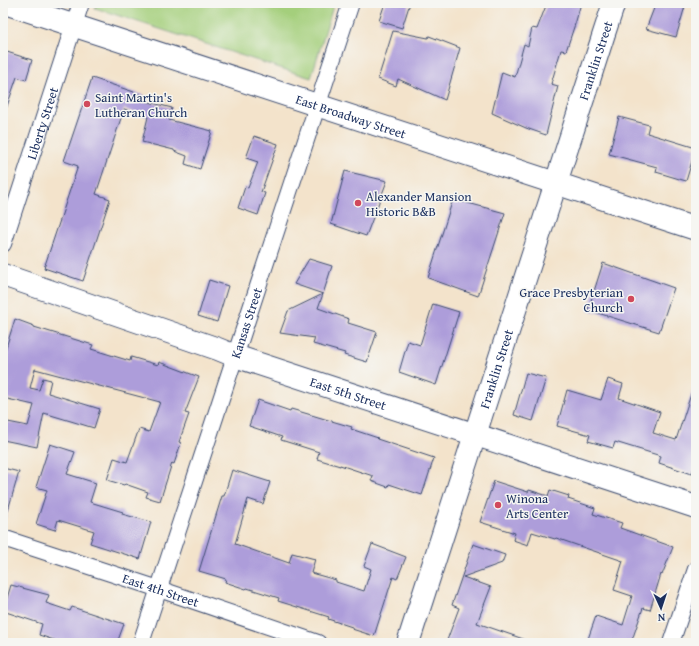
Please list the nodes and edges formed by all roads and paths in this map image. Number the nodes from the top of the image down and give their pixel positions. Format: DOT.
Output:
graph roads {
  1 [pos="5,3"];
  2 [pos="81,3"];
  3 [pos="351,3"];
  4 [pos="614,3"];
  5 [pos="74,26"];
  6 [pos="318,105"];
  7 [pos="555,183"];
  8 [pos="696,229"];
  9 [pos="3,244"];
  10 [pos="3,275"];
  11 [pos="235,356"];
  12 [pos="476,435"];
  13 [pos="696,507"];
  14 [pos="3,538"];
  15 [pos="696,569"];
  16 [pos="159,588"];
  17 [pos="142,643"];
  18 [pos="318,643"];
  19 [pos="408,643"];
  20 [pos="671,643"];
  1 -- 5 [label="street, East Broadway Street"];
  2 -- 5 [label="street, Liberty Street"];
  3 -- 6 [label="street, Kansas Street"];
  4 -- 7 [label="street, Franklin Street"];
  5 -- 6 [label="street, East Broadway Street"];
  5 -- 9 [label="street, Liberty Street"];
  6 -- 7 [label="street, East Broadway Street"];
  6 -- 11 [label="street, Kansas Street"];
  7 -- 8 [label="street, East Broadway Street"];
  7 -- 12 [label="street, Franklin Street"];
  10 -- 11 [label="street, East 5th Street"];
  11 -- 12 [label="street, East 5th Street"];
  11 -- 16 [label="street, Kansas Street"];
  12 -- 13 [label="street, East 5th Street"];
  12 -- 19 [label="street, Franklin Street"];
  14 -- 16 [label="street, East 4th Street"];
  15 -- 20 [label="street"];
  16 -- 17 [label="street, Kansas Street"];
  16 -- 18 [label="street, East 4th Street"];
}
